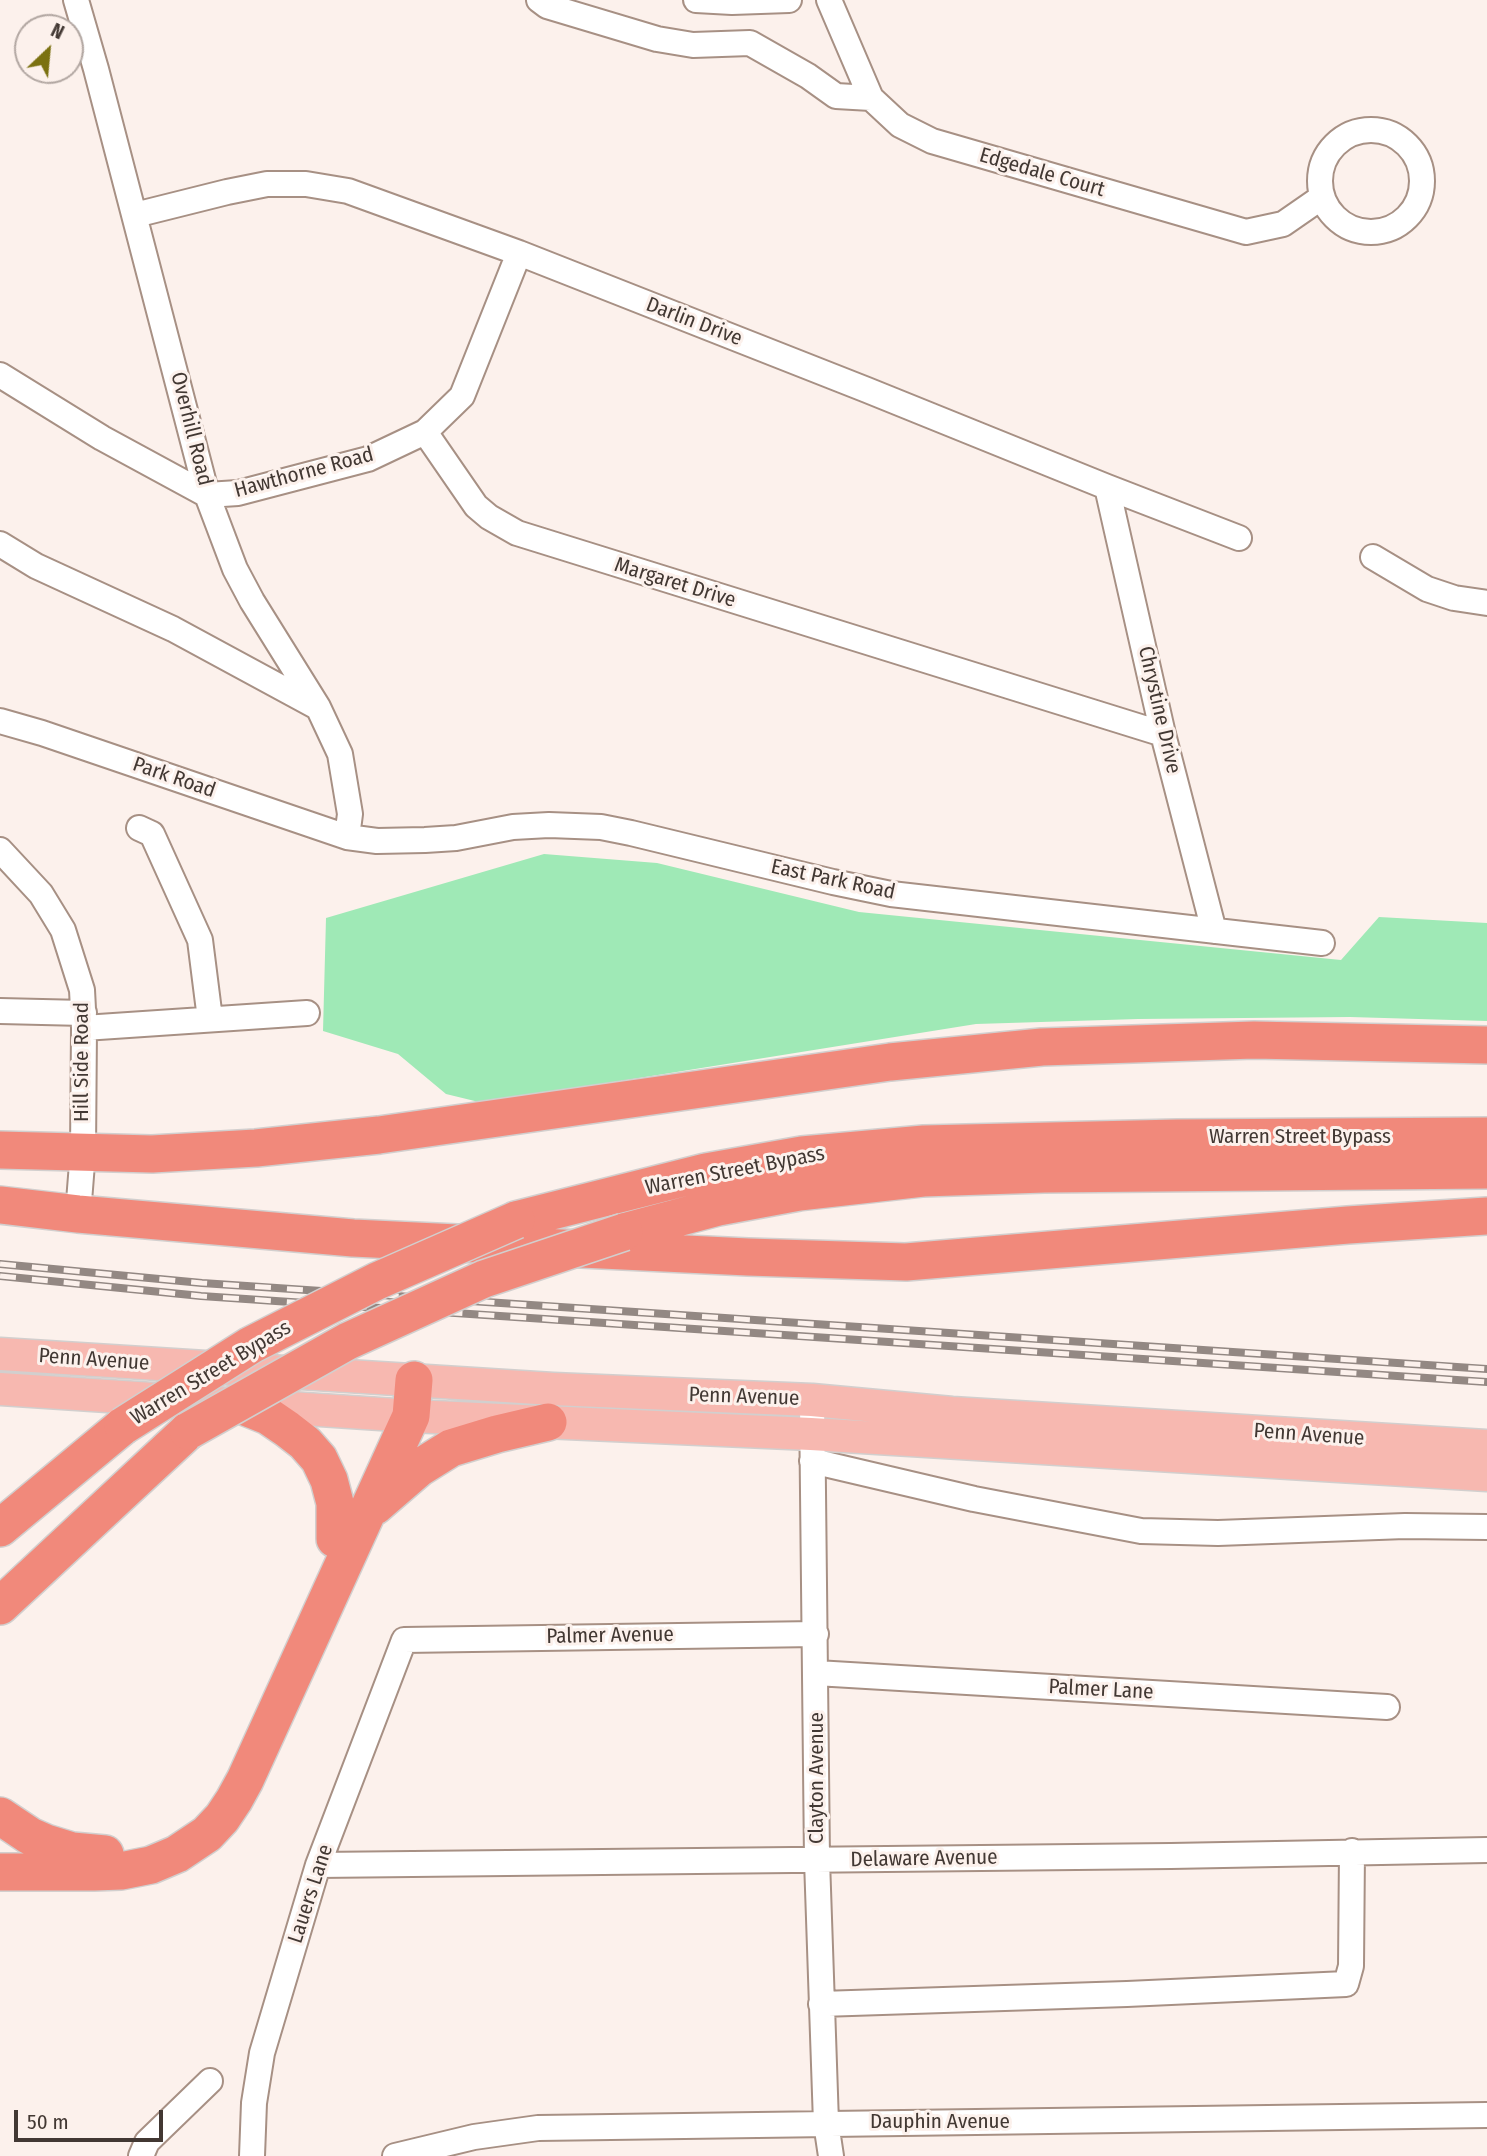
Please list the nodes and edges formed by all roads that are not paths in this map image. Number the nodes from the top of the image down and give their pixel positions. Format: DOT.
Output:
graph roads {
  1 [pos="76,0"];
  2 [pos="539,0"];
  3 [pos="696,0"];
  4 [pos="789,0"];
  5 [pos="829,0"];
  6 [pos="871,98"];
  7 [pos="1322,197"];
  8 [pos="135,215"];
  9 [pos="519,253"];
  10 [pos="0,375"];
  11 [pos="425,432"];
  12 [pos="1107,488"];
  13 [pos="207,495"];
  14 [pos="1239,538"];
  15 [pos="0,544"];
  16 [pos="1373,557"];
  17 [pos="1487,603"];
  18 [pos="317,707"];
  19 [pos="0,721"];
  20 [pos="1163,734"];
  21 [pos="139,828"];
  22 [pos="347,837"];
  23 [pos="0,850"];
  24 [pos="1214,931"];
  25 [pos="1322,943"];
  26 [pos="0,1010"];
  27 [pos="307,1013"];
  28 [pos="210,1019"];
  29 [pos="84,1021"];
  30 [pos="1487,1045"];
  31 [pos="1487,1136"];
  32 [pos="0,1150"];
  33 [pos="83,1151"];
  34 [pos="1487,1170"];
  35 [pos="0,1205"];
  36 [pos="78,1214"];
  37 [pos="1487,1216"];
  38 [pos="0,1354"];
  39 [pos="414,1380"];
  40 [pos="0,1389"];
  41 [pos="812,1400"];
  42 [pos="238,1404"];
  43 [pos="402,1415"];
  44 [pos="548,1422"];
  45 [pos="123,1426"];
  46 [pos="188,1431"];
  47 [pos="1487,1446"];
  48 [pos="812,1448"];
  49 [pos="1487,1475"];
  50 [pos="0,1509"];
  51 [pos="366,1513"];
  52 [pos="1487,1527"];
  53 [pos="0,1528"];
  54 [pos="335,1539"];
  55 [pos="0,1571"];
  56 [pos="0,1605"];
  57 [pos="816,1634"];
  58 [pos="404,1640"];
  59 [pos="816,1673"];
  60 [pos="1387,1707"];
  61 [pos="0,1816"];
  62 [pos="1487,1850"];
  63 [pos="1352,1851"];
  64 [pos="817,1860"];
  65 [pos="318,1865"];
  66 [pos="0,1872"];
  67 [pos="821,2004"];
  68 [pos="210,2081"];
  69 [pos="1487,2115"];
  70 [pos="826,2123"];
  71 [pos="141,2156"];
  72 [pos="253,2156"];
  73 [pos="395,2156"];
  74 [pos="831,2156"];
  1 -- 8 [label="street, Overhill Road"];
  2 -- 6 [label="street"];
  3 -- 4 [label="street"];
  5 -- 6 [label="street, Edgedale Court"];
  6 -- 7 [label="street, Edgedale Court"];
  7 -- 7 [label="street"];
  8 -- 9 [label="street, Darlin Drive"];
  8 -- 13 [label="street, Overhill Road"];
  9 -- 11 [label="street"];
  9 -- 12 [label="street, Darlin Drive"];
  10 -- 13 [label="street, Hawthorne Road"];
  11 -- 13 [label="street, Hawthorne Road"];
  11 -- 20 [label="street, Margaret Drive"];
  12 -- 14 [label="street, Darlin Drive"];
  12 -- 20 [label="street, Chrystine Drive"];
  13 -- 18 [label="street, Overhill Road"];
  15 -- 18 [label="street"];
  16 -- 17 [label="street"];
  18 -- 22 [label="street, Overhill Road"];
  19 -- 22 [label="street, Park Road"];
  20 -- 24 [label="street, Chrystine Drive"];
  21 -- 28 [label="street"];
  22 -- 24 [label="street, East Park Road"];
  23 -- 29 [label="street, Hill Side Road"];
  24 -- 25 [label="street, East Park Road"];
  26 -- 29 [label="street"];
  27 -- 28 [label="street"];
  28 -- 29 [label="street"];
  29 -- 33 [label="street, Hill Side Road"];
  30 -- 33 [label="highway"];
  31 -- 45 [label="highway, Warren Street Bypass, bridge"];
  32 -- 33 [label="highway"];
  33 -- 36 [label="street, Hill Side Road"];
  34 -- 46 [label="highway, Warren Street Bypass, bridge"];
  35 -- 36 [label="highway"];
  36 -- 37 [label="highway"];
  38 -- 39 [label="main road, Penn Avenue"];
  39 -- 41 [label="main road, Penn Avenue"];
  39 -- 43 [label="highway"];
  40 -- 42 [label="main road, Penn Avenue"];
  41 -- 47 [label="main road, Penn Avenue"];
  41 -- 48 [label="street, Clayton Avenue"];
  42 -- 43 [label="main road, Penn Avenue"];
  42 -- 54 [label="highway"];
  43 -- 44 [label="main road, Penn Avenue"];
  43 -- 51 [label="highway"];
  43 -- 54 [label="highway"];
  44 -- 48 [label="main road, Penn Avenue"];
  44 -- 51 [label="highway"];
  45 -- 50 [label="highway"];
  45 -- 53 [label="highway"];
  46 -- 55 [label="highway"];
  46 -- 56 [label="highway"];
  48 -- 49 [label="main road, Penn Avenue"];
  48 -- 52 [label="street"];
  48 -- 57 [label="street, Clayton Avenue"];
  51 -- 66 [label="highway"];
  54 -- 61 [label="highway"];
  57 -- 58 [label="street, Palmer Avenue"];
  57 -- 59 [label="street, Clayton Avenue"];
  58 -- 65 [label="street, Lauers Lane"];
  59 -- 60 [label="street, Palmer Lane"];
  59 -- 64 [label="street, Clayton Avenue"];
  62 -- 63 [label="street, Delaware Avenue"];
  63 -- 64 [label="street, Delaware Avenue"];
  63 -- 67 [label="street"];
  64 -- 65 [label="street, Delaware Avenue"];
  64 -- 67 [label="street, Clayton Avenue"];
  65 -- 72 [label="street, Lauers Lane"];
  67 -- 70 [label="street, Clayton Avenue"];
  68 -- 71 [label="street"];
  69 -- 70 [label="street, Dauphin Avenue"];
  70 -- 73 [label="street, Dauphin Avenue"];
  70 -- 74 [label="street, Clayton Avenue"];
}
